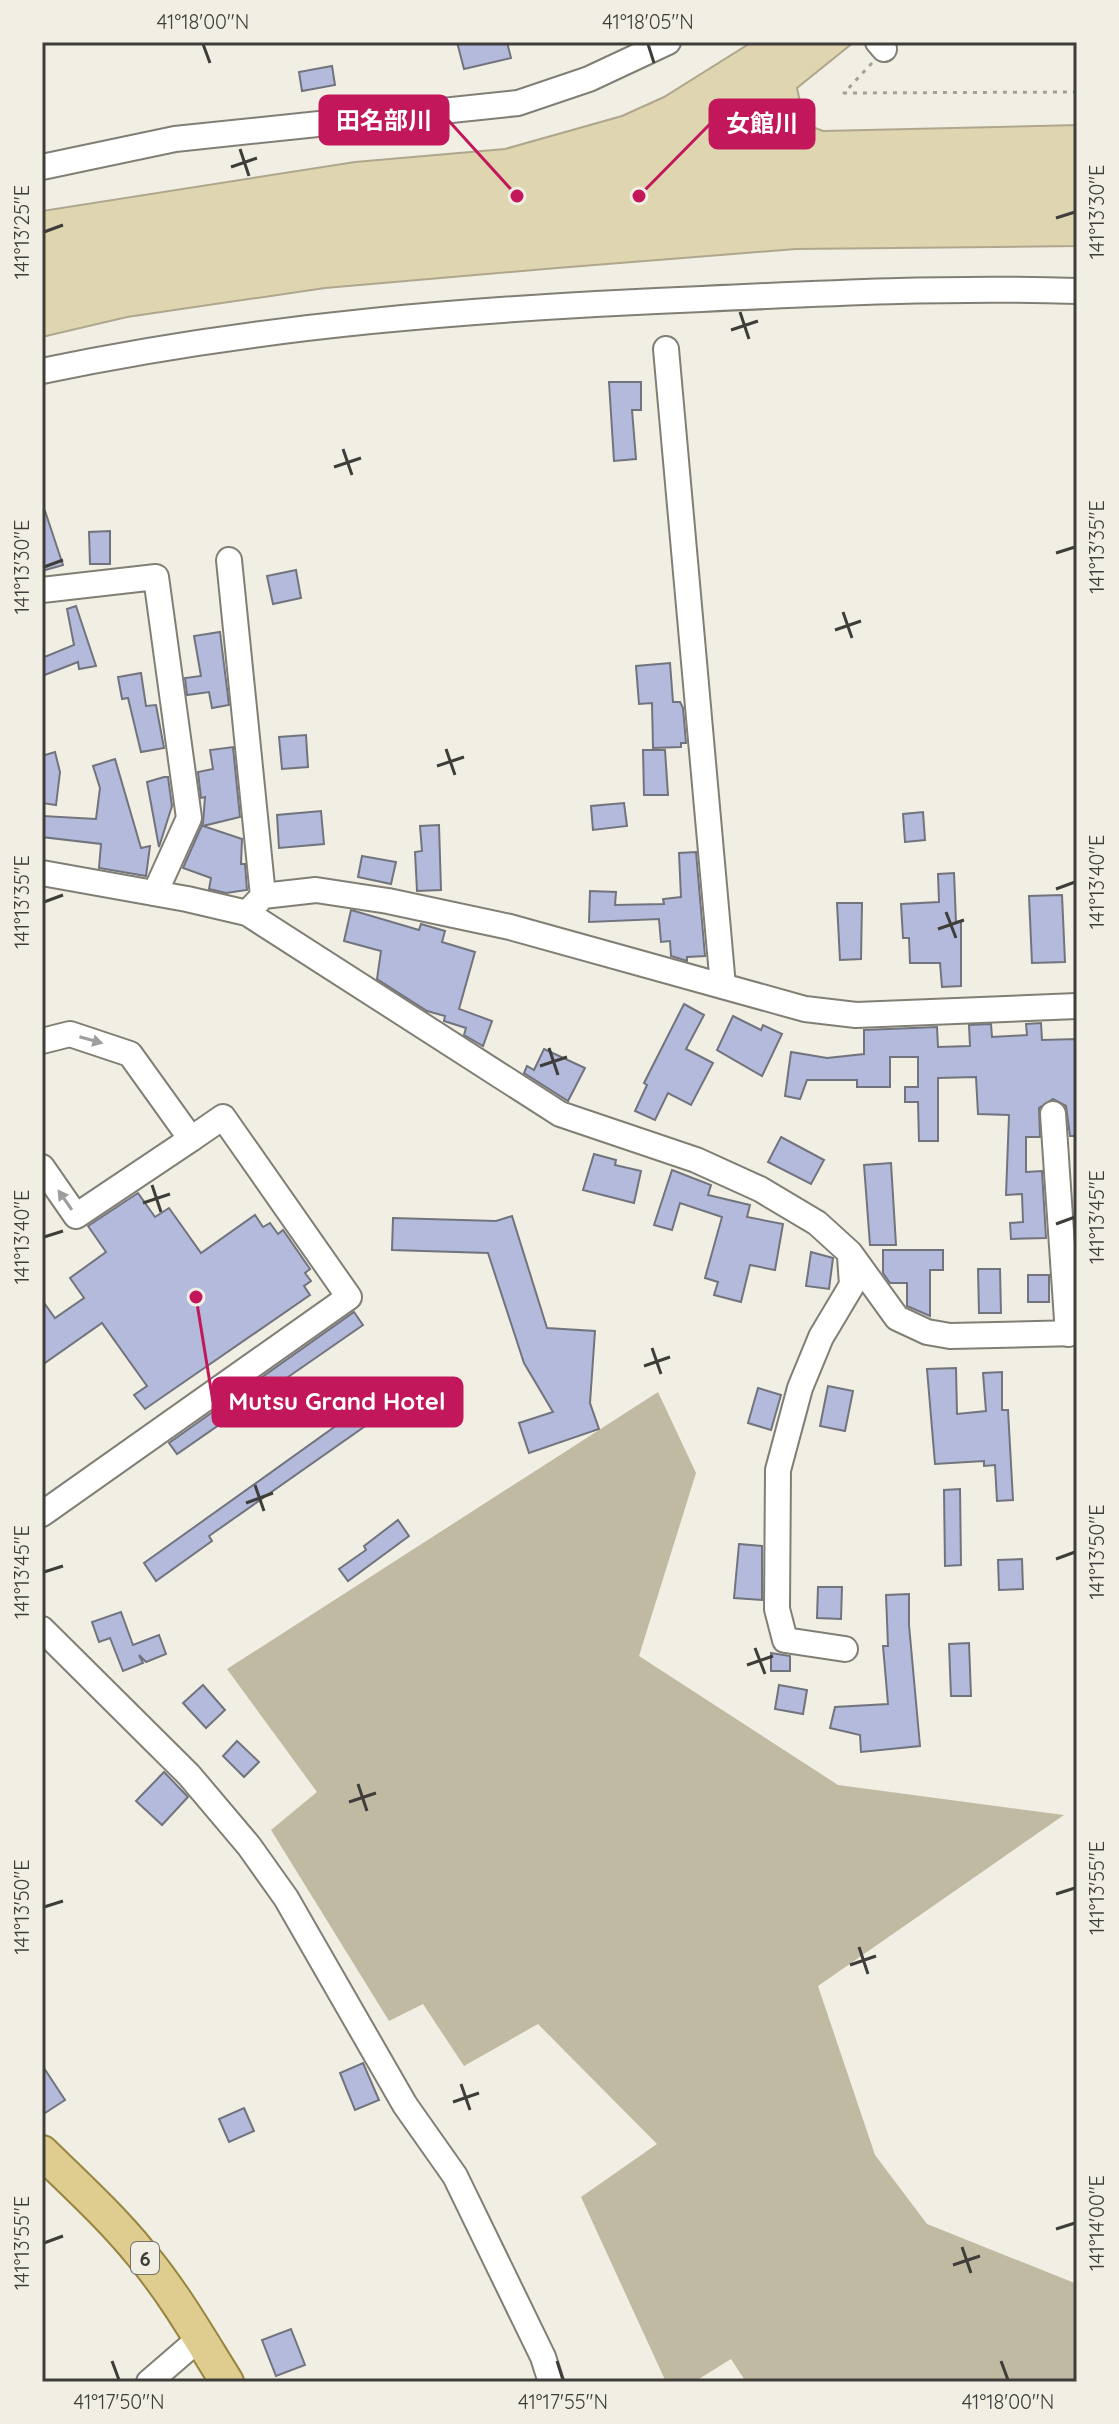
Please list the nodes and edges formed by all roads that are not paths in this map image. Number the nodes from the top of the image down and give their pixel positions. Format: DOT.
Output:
graph roads {
  1 [pos="668,42"];
  2 [pos="42,167"];
  3 [pos="1077,291"];
  4 [pos="666,349"];
  5 [pos="42,371"];
  6 [pos="229,560"];
  7 [pos="42,590"];
  8 [pos="42,873"];
  9 [pos="155,893"];
  10 [pos="255,905"];
  11 [pos="723,986"];
  12 [pos="1077,1006"];
  13 [pos="42,1041"];
  14 [pos="1053,1114"];
  15 [pos="191,1139"];
  16 [pos="42,1167"];
  17 [pos="850,1253"];
  18 [pos="1072,1334"];
  19 [pos="42,1514"];
  20 [pos="42,1629"];
  21 [pos="845,1649"];
  22 [pos="42,2152"];
  23 [pos="200,2338"];
  24 [pos="149,2382"];
  25 [pos="227,2382"];
  26 [pos="551,2382"];
  1 -- 2 [label="street"];
  3 -- 5 [label="street"];
  4 -- 11 [label="street"];
  6 -- 10 [label="street"];
  7 -- 9 [label="street"];
  8 -- 9 [label="street"];
  9 -- 10 [label="street"];
  10 -- 11 [label="street"];
  10 -- 17 [label="street"];
  11 -- 12 [label="street"];
  13 -- 15 [label="street, one-way"];
  14 -- 18 [label="street"];
  15 -- 16 [label="street, one-way"];
  15 -- 19 [label="street"];
  17 -- 18 [label="street"];
  17 -- 21 [label="street"];
  20 -- 26 [label="street"];
  22 -- 23 [label="main road, 6"];
  23 -- 24 [label="street"];
  23 -- 25 [label="main road, 6"];
}
